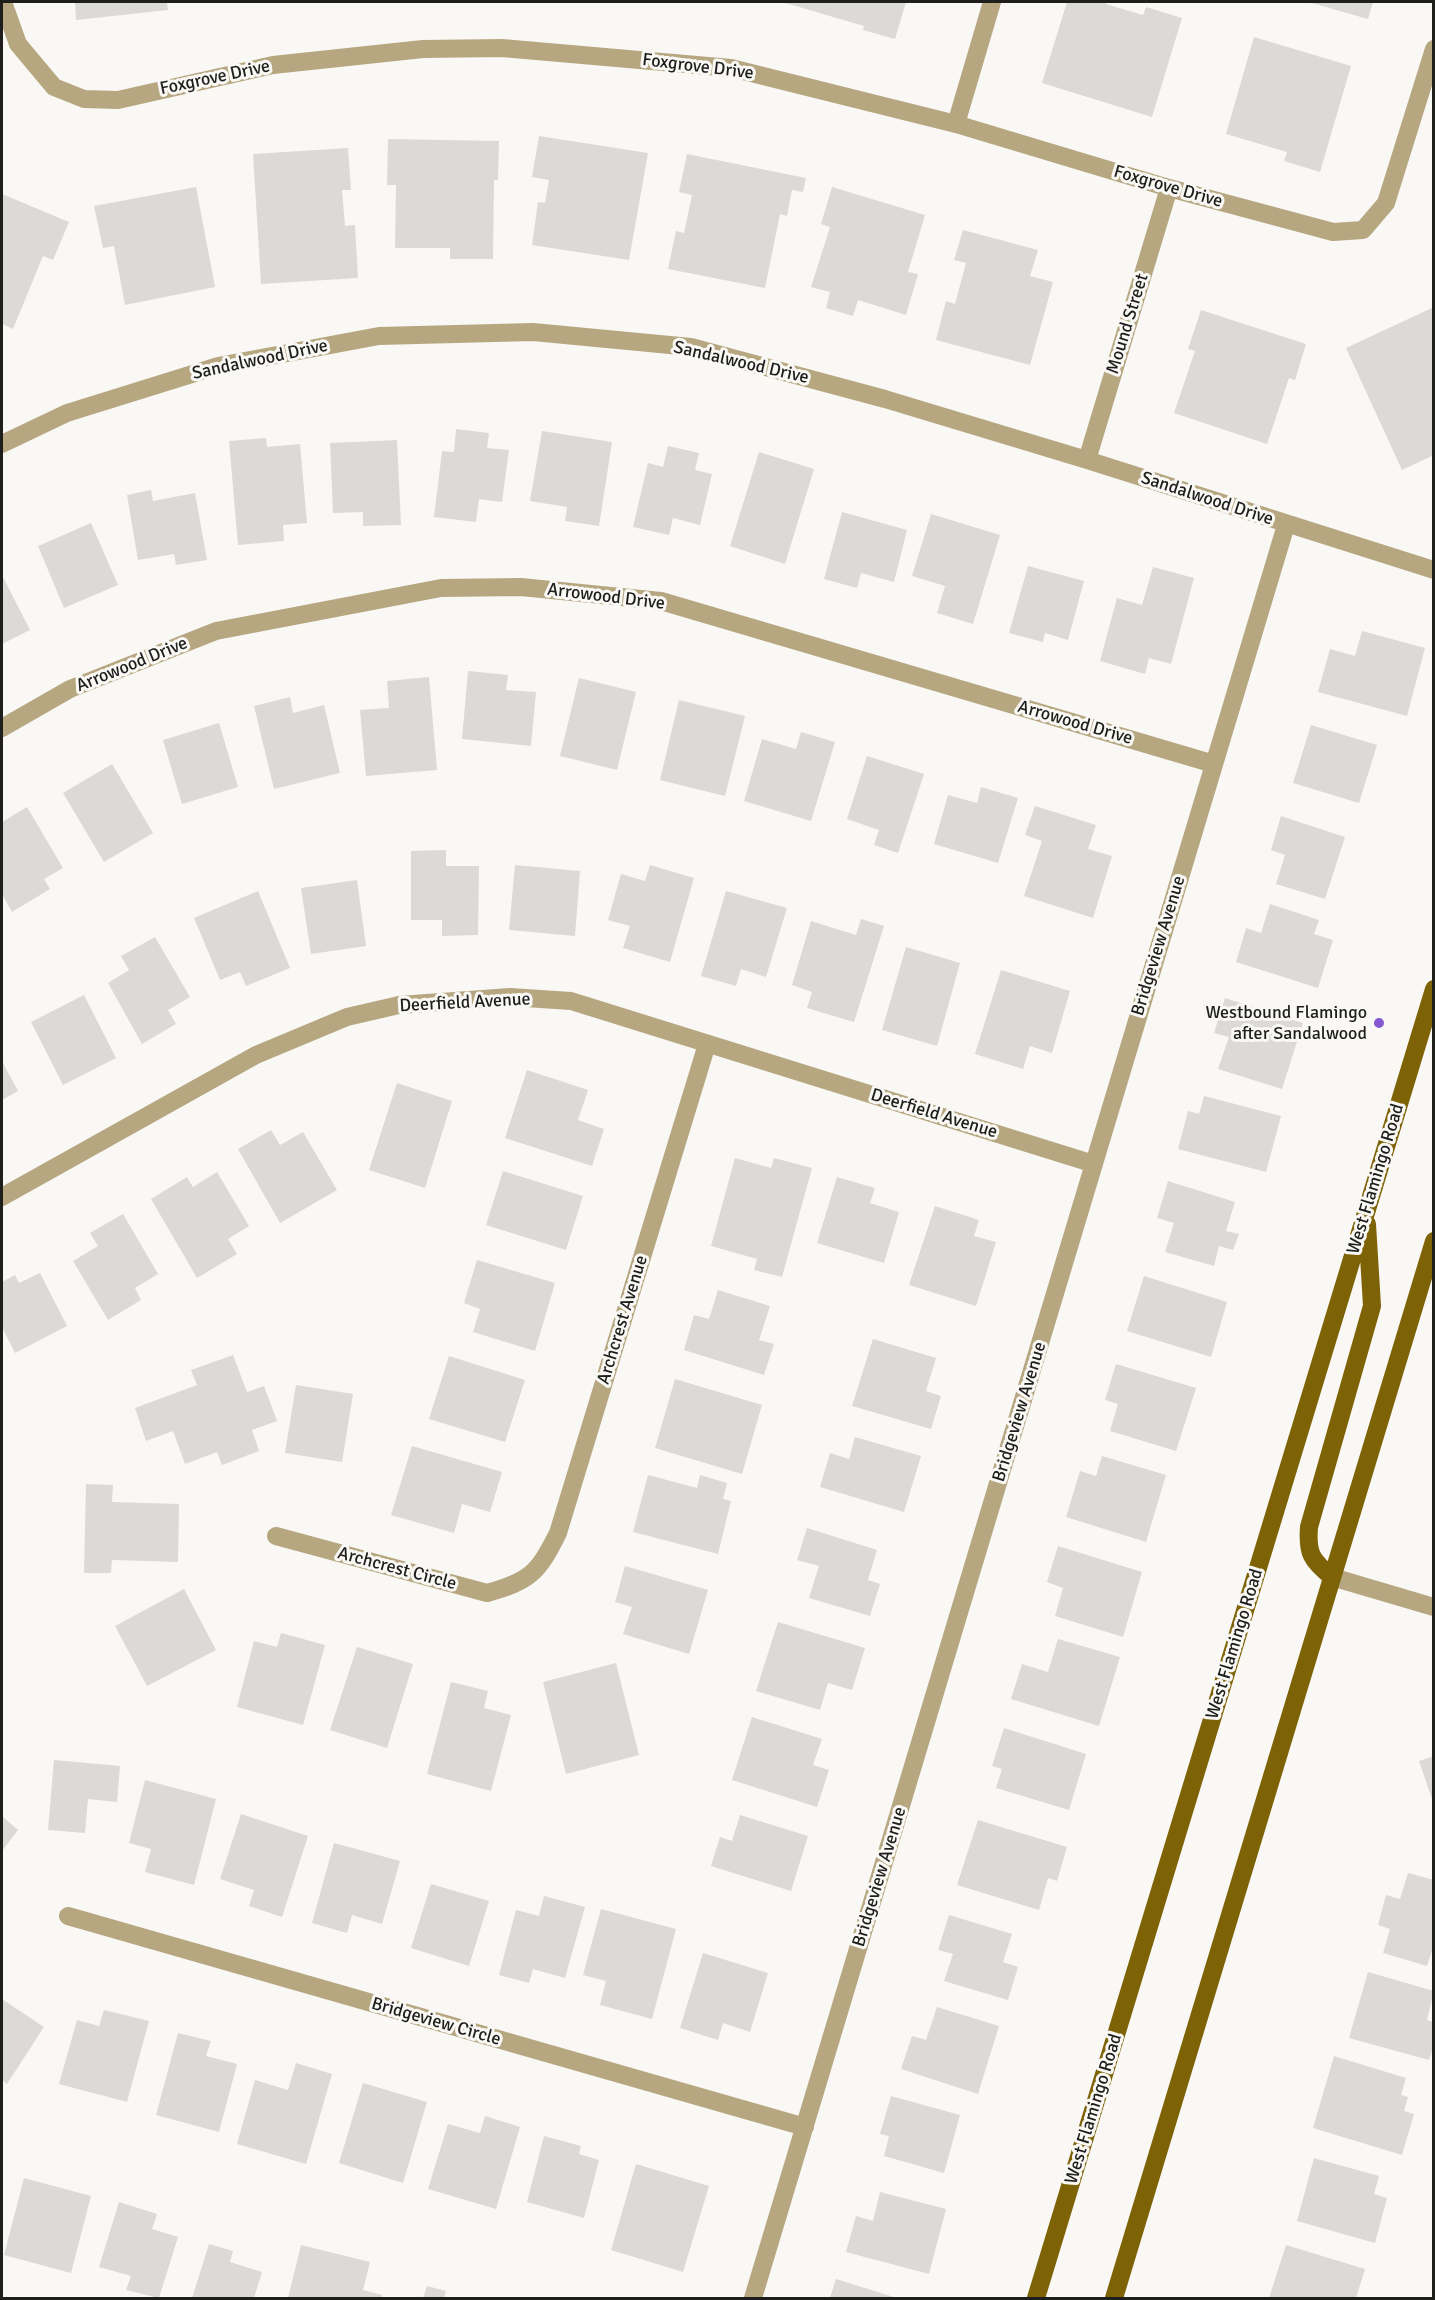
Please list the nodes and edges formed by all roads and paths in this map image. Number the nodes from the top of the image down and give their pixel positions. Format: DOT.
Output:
graph roads {
  1 [pos="3,2"];
  2 [pos="993,2"];
  3 [pos="1434,49"];
  4 [pos="956,124"];
  5 [pos="1169,188"];
  6 [pos="2,444"];
  7 [pos="1087,460"];
  8 [pos="1286,525"];
  9 [pos="1434,570"];
  10 [pos="2,728"];
  11 [pos="1214,764"];
  12 [pos="1434,989"];
  13 [pos="707,1044"];
  14 [pos="1094,1164"];
  15 [pos="2,1197"];
  16 [pos="1366,1210"];
  17 [pos="1434,1241"];
  18 [pos="276,1536"];
  19 [pos="1332,1577"];
  20 [pos="518,1584"];
  21 [pos="1434,1607"];
  22 [pos="68,1916"];
  23 [pos="805,2127"];
  24 [pos="753,2298"];
  25 [pos="1036,2298"];
  26 [pos="1114,2298"];
  1 -- 4 [label="street, Foxgrove Drive"];
  2 -- 4 [label="street"];
  3 -- 5 [label="street, Foxgrove Drive"];
  4 -- 5 [label="street, Foxgrove Drive"];
  5 -- 7 [label="street, Mound Street"];
  6 -- 7 [label="street, Sandalwood Drive"];
  7 -- 8 [label="street, Sandalwood Drive"];
  8 -- 9 [label="street, Sandalwood Drive"];
  8 -- 11 [label="street, Bridgeview Avenue"];
  10 -- 11 [label="street, Arrowood Drive"];
  11 -- 14 [label="street, Bridgeview Avenue"];
  12 -- 16 [label="main road, West Flamingo Road"];
  13 -- 14 [label="street, Deerfield Avenue"];
  13 -- 15 [label="street, Deerfield Avenue"];
  13 -- 20 [label="street, Archcrest Avenue"];
  14 -- 23 [label="street, Bridgeview Avenue"];
  16 -- 19 [label="main road"];
  16 -- 25 [label="main road, West Flamingo Road"];
  17 -- 19 [label="main road"];
  18 -- 20 [label="street, Archcrest Circle"];
  19 -- 21 [label="street"];
  19 -- 26 [label="main road"];
  22 -- 23 [label="street, Bridgeview Circle"];
  23 -- 24 [label="street, Bridgeview Avenue"];
}
